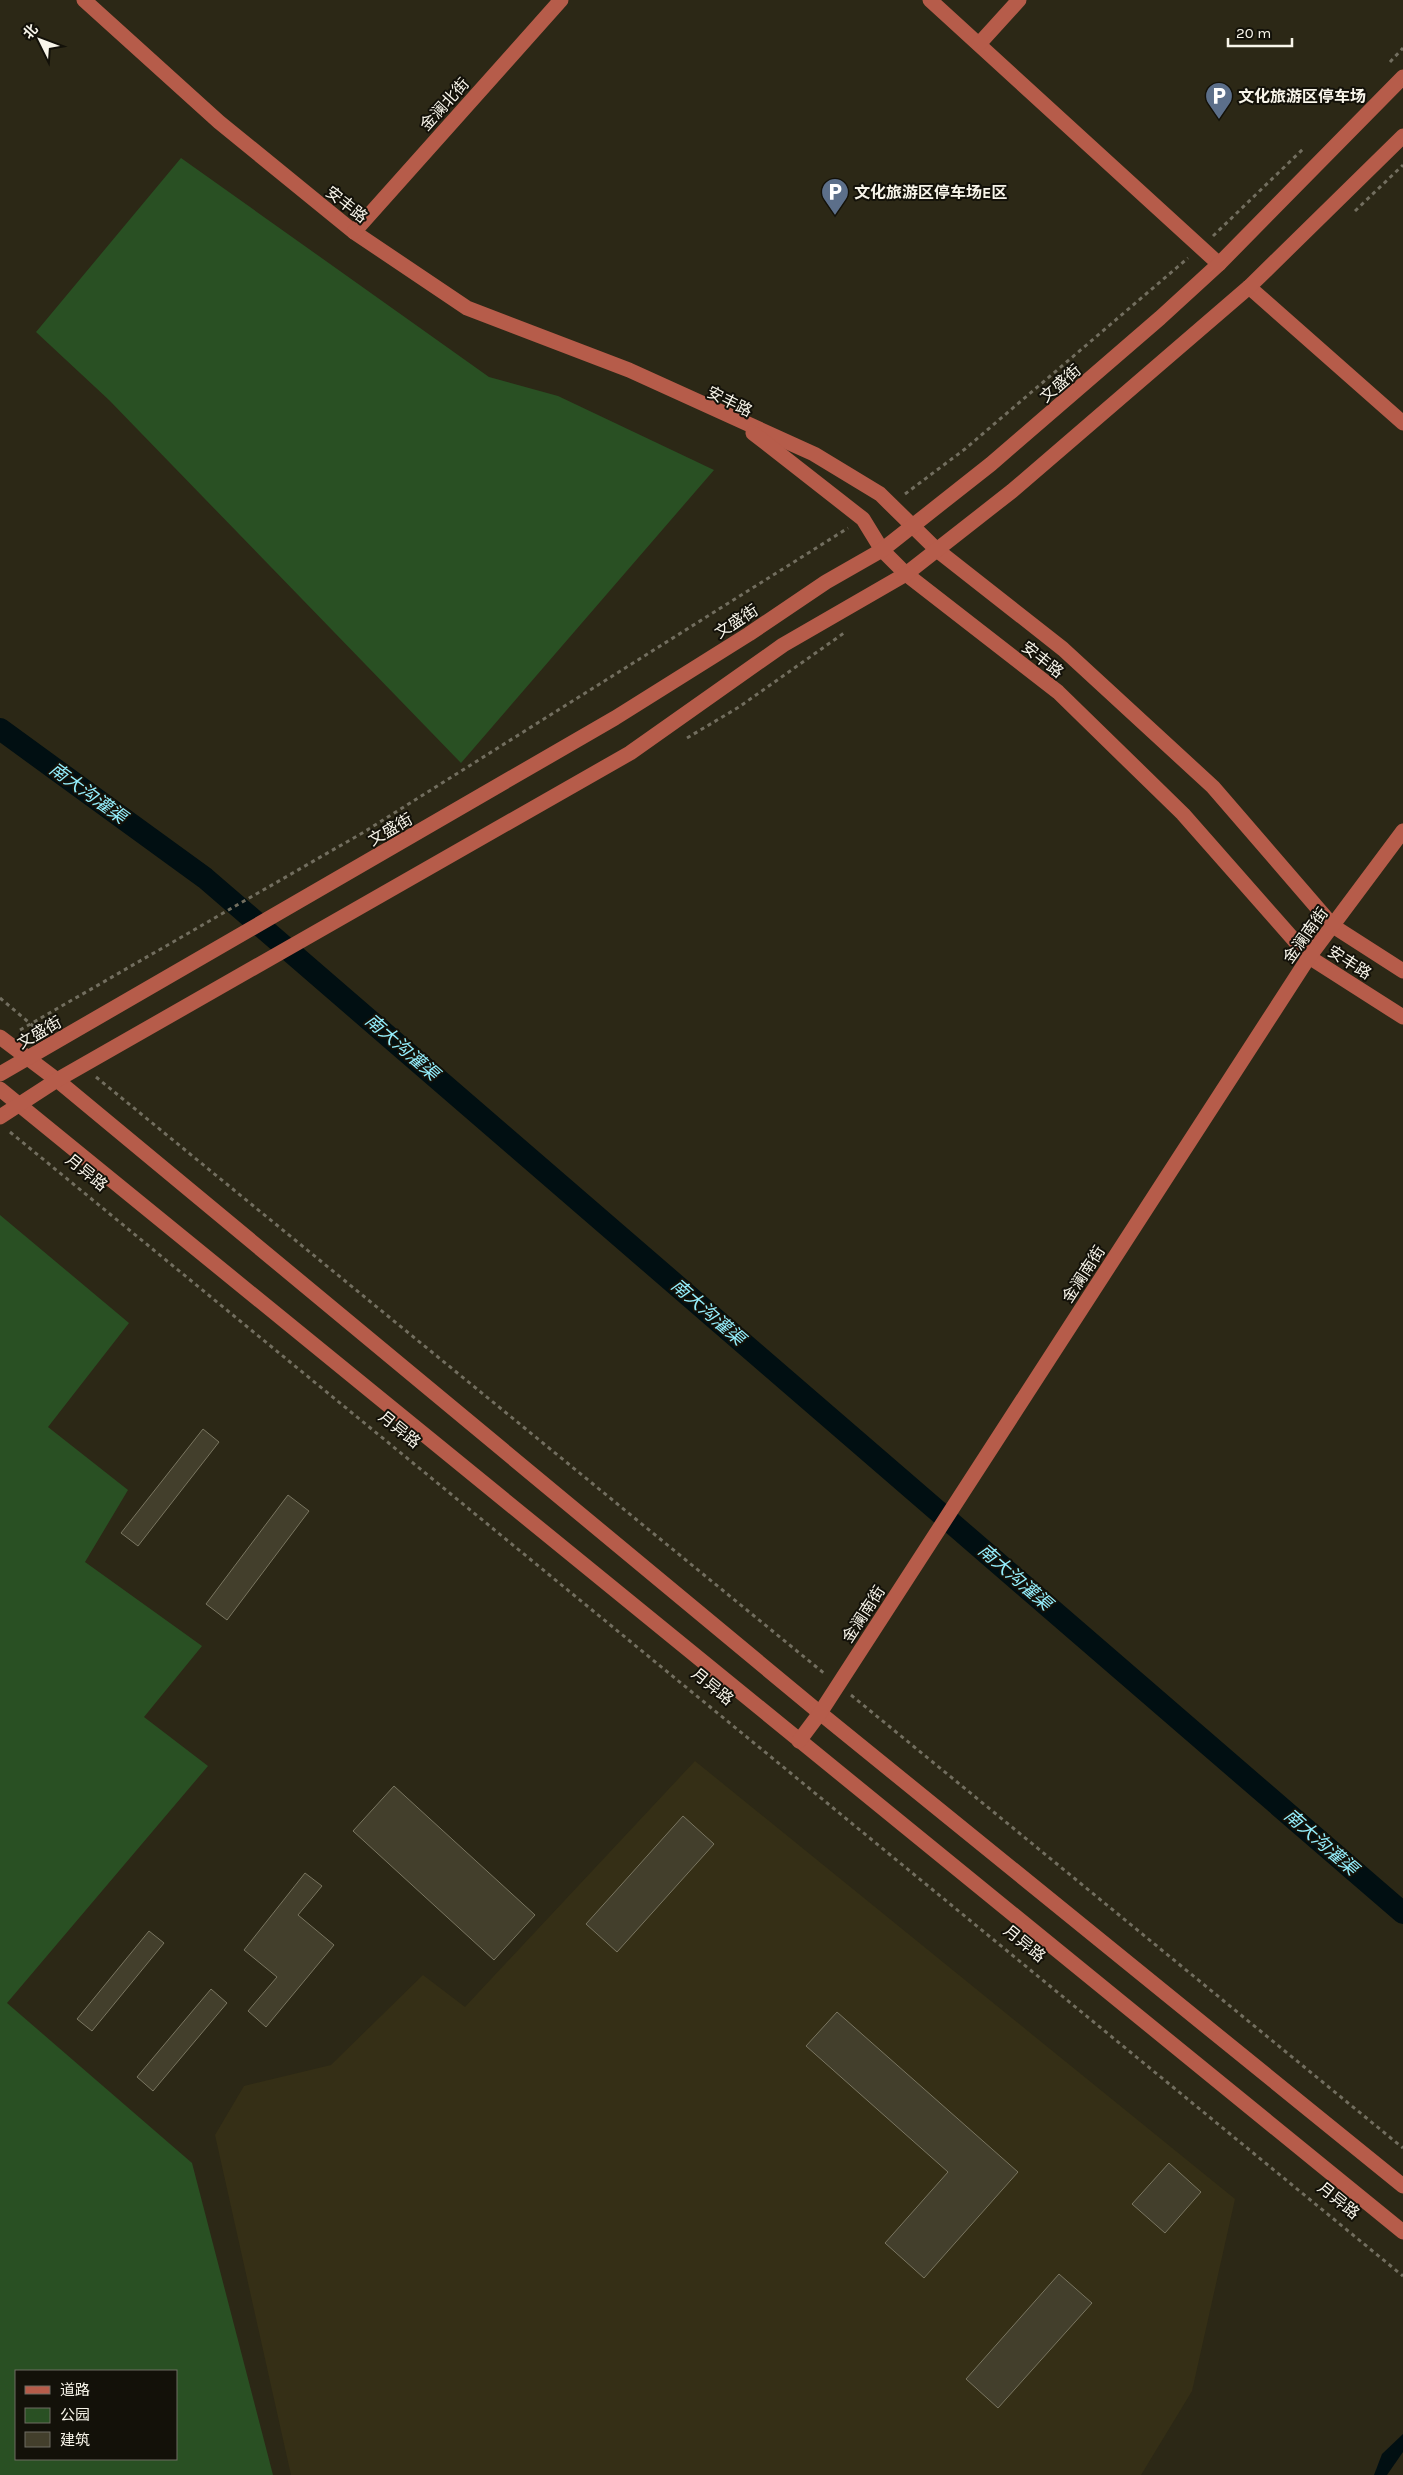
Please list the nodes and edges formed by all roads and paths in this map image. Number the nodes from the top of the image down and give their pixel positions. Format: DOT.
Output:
graph roads {
  1 [pos="84,0"];
  2 [pos="561,0"];
  3 [pos="930,0"];
  4 [pos="1019,0"];
  5 [pos="979,44"];
  6 [pos="1403,48"];
  7 [pos="1383,70"];
  8 [pos="1403,77"];
  9 [pos="1403,136"];
  10 [pos="1308,145"];
  11 [pos="354,232"];
  12 [pos="1202,247"];
  13 [pos="1219,264"];
  14 [pos="1249,287"];
  15 [pos="629,370"];
  16 [pos="1403,423"];
  17 [pos="890,504"];
  18 [pos="863,519"];
  19 [pos="913,526"];
  20 [pos="882,550"];
  21 [pos="937,550"];
  22 [pos="906,574"];
  23 [pos="1403,831"];
  24 [pos="1333,926"];
  25 [pos="1309,957"];
  26 [pos="1403,971"];
  27 [pos="0,998"];
  28 [pos="1403,1016"];
  29 [pos="31,1024"];
  30 [pos="2,1039"];
  31 [pos="55,1043"];
  32 [pos="27,1059"];
  33 [pos="82,1065"];
  34 [pos="0,1074"];
  35 [pos="57,1080"];
  36 [pos="0,1089"];
  37 [pos="20,1104"];
  38 [pos="4,1123"];
  39 [pos="838,1685"];
  40 [pos="820,1713"];
  41 [pos="800,1741"];
  42 [pos="1403,2148"];
  43 [pos="1403,2186"];
  44 [pos="1403,2232"];
  45 [pos="1403,2276"];
  1 -- 11 [label="main road, 安丰路"];
  2 -- 11 [label="main road, 金澜北街"];
  3 -- 5 [label="main road"];
  4 -- 5 [label="main road"];
  5 -- 12 [label="main road"];
  6 -- 7 [label="path"];
  8 -- 13 [label="main road, 文盛街"];
  9 -- 14 [label="main road"];
  10 -- 12 [label="path, 文盛街"];
  11 -- 15 [label="main road, 安丰路"];
  12 -- 13 [label="main road"];
  12 -- 17 [label="path, 文盛街"];
  13 -- 19 [label="main road, 文盛街"];
  14 -- 16 [label="main road"];
  14 -- 21 [label="main road"];
  15 -- 17 [label="main road, 安丰路"];
  15 -- 18 [label="main road, 安丰路"];
  17 -- 19 [label="main road, 安丰路"];
  18 -- 20 [label="main road, 安丰路"];
  18 -- 29 [label="path, 文盛街"];
  19 -- 20 [label="main road, 文盛街"];
  19 -- 21 [label="main road, 安丰路"];
  20 -- 22 [label="main road, 安丰路"];
  20 -- 31 [label="main road, 文盛街"];
  21 -- 22 [label="main road"];
  21 -- 24 [label="main road, 安丰路"];
  22 -- 25 [label="main road, 安丰路"];
  22 -- 33 [label="main road"];
  23 -- 24 [label="main road, 金澜南街"];
  24 -- 25 [label="main road, 金澜南街"];
  24 -- 26 [label="main road, 安丰路"];
  25 -- 28 [label="main road, 安丰路"];
  25 -- 39 [label="main road, 金澜南街"];
  27 -- 29 [label="path"];
  29 -- 30 [label="path, 文盛街"];
  29 -- 31 [label="path"];
  30 -- 32 [label="main road"];
  31 -- 32 [label="main road, 文盛街"];
  32 -- 34 [label="main road, 文盛街"];
  32 -- 35 [label="main road"];
  33 -- 35 [label="main road"];
  33 -- 39 [label="path"];
  35 -- 37 [label="main road"];
  35 -- 40 [label="main road"];
  36 -- 37 [label="main road, 月异路"];
  37 -- 38 [label="main road"];
  37 -- 41 [label="main road, 月异路"];
  38 -- 45 [label="path, 月异路"];
  39 -- 40 [label="main road, 金澜南街"];
  39 -- 42 [label="path"];
  40 -- 41 [label="main road, 金澜南街"];
  40 -- 43 [label="main road"];
  41 -- 44 [label="main road, 月异路"];
}
